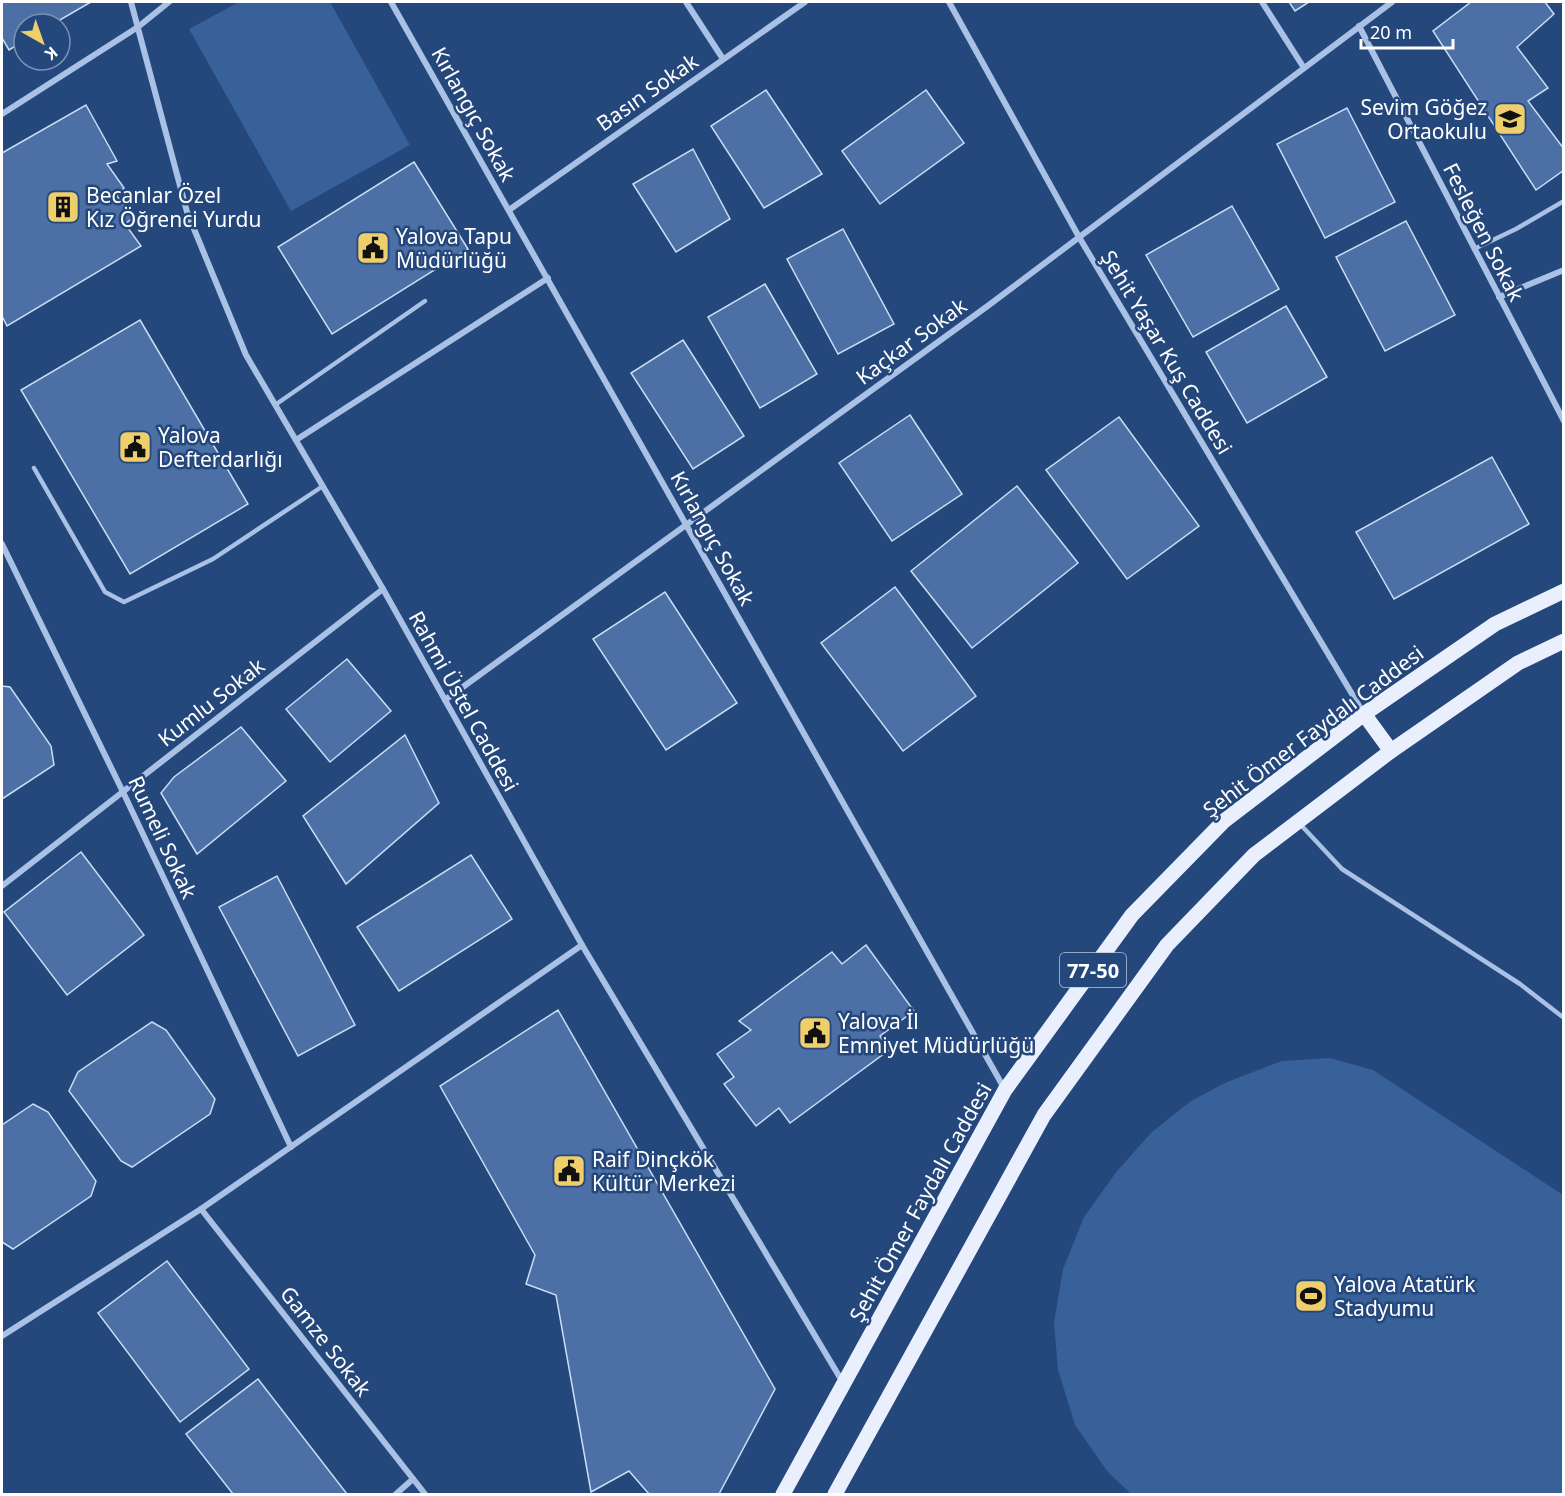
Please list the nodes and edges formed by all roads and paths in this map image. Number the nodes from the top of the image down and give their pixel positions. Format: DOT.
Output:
graph roads {
  1 [pos="131,2"];
  2 [pos="169,2"];
  3 [pos="392,2"];
  4 [pos="686,2"];
  5 [pos="805,2"];
  6 [pos="949,2"];
  7 [pos="1262,2"];
  8 [pos="1392,2"];
  9 [pos="1359,26"];
  10 [pos="138,27"];
  11 [pos="723,59"];
  12 [pos="1304,68"];
  13 [pos="2,114"];
  14 [pos="1563,201"];
  15 [pos="509,210"];
  16 [pos="1079,237"];
  17 [pos="1474,249"];
  18 [pos="1563,270"];
  19 [pos="548,278"];
  20 [pos="1499,297"];
  21 [pos="425,301"];
  22 [pos="275,405"];
  23 [pos="1563,421"];
  24 [pos="296,440"];
  25 [pos="34,468"];
  26 [pos="322,486"];
  27 [pos="686,525"];
  28 [pos="2,544"];
  29 [pos="383,589"];
  30 [pos="1563,591"];
  31 [pos="1563,641"];
  32 [pos="445,700"];
  33 [pos="1364,714"];
  34 [pos="1391,751"];
  35 [pos="123,792"];
  36 [pos="1299,822"];
  37 [pos="2,886"];
  38 [pos="582,945"];
  39 [pos="1563,1018"];
  40 [pos="1005,1090"];
  41 [pos="291,1147"];
  42 [pos="201,1209"];
  43 [pos="2,1336"];
  44 [pos="844,1384"];
  45 [pos="413,1479"];
  46 [pos="396,1494"];
  47 [pos="425,1494"];
  48 [pos="783,1494"];
  49 [pos="836,1494"];
  1 -- 10 [label="street, Rahmi Üstel Caddesi"];
  2 -- 10 [label="street"];
  3 -- 15 [label="street, Kırlangıç Sokak"];
  4 -- 11 [label="street"];
  5 -- 11 [label="street, Basın Sokak"];
  6 -- 16 [label="street, Şehit Yaşar Kuş Caddesi"];
  7 -- 12 [label="street"];
  8 -- 9 [label="street, Kaçkar Sokak"];
  9 -- 12 [label="street, Kaçkar Sokak"];
  9 -- 17 [label="street, Fesleğen Sokak"];
  10 -- 13 [label="street"];
  10 -- 22 [label="street, Rahmi Üstel Caddesi"];
  11 -- 15 [label="street, Basın Sokak"];
  12 -- 16 [label="street, Kaçkar Sokak"];
  14 -- 17 [label="lane"];
  15 -- 19 [label="street, Kırlangıç Sokak"];
  16 -- 27 [label="street, Kaçkar Sokak"];
  16 -- 33 [label="street, Şehit Yaşar Kuş Caddesi"];
  17 -- 20 [label="street, Fesleğen Sokak"];
  18 -- 20 [label="street"];
  19 -- 24 [label="street"];
  19 -- 27 [label="street, Kırlangıç Sokak"];
  20 -- 23 [label="street, Fesleğen Sokak"];
  21 -- 22 [label="lane"];
  22 -- 24 [label="street, Rahmi Üstel Caddesi"];
  24 -- 26 [label="street, Rahmi Üstel Caddesi"];
  25 -- 26 [label="lane"];
  26 -- 29 [label="street, Rahmi Üstel Caddesi"];
  27 -- 32 [label="street, Kaçkar Sokak"];
  27 -- 40 [label="street, Kırlangıç Sokak"];
  28 -- 35 [label="street, Rumeli Sokak"];
  29 -- 32 [label="street, Rahmi Üstel Caddesi"];
  29 -- 35 [label="street, Kumlu Sokak"];
  30 -- 33 [label="main road, Şehit Ömer Faydalı Caddesi / 77-50"];
  31 -- 34 [label="main road, 77-50"];
  32 -- 38 [label="street, Rahmi Üstel Caddesi"];
  33 -- 34 [label="main road"];
  33 -- 40 [label="main road, Şehit Ömer Faydalı Caddesi / 77-50"];
  34 -- 36 [label="main road, 77-50"];
  35 -- 37 [label="street, Kumlu Sokak"];
  35 -- 41 [label="street, Rumeli Sokak"];
  36 -- 39 [label="lane"];
  36 -- 49 [label="main road, 77-50"];
  38 -- 41 [label="street"];
  38 -- 44 [label="street, Rahmi Üstel Caddesi"];
  40 -- 44 [label="main road, Şehit Ömer Faydalı Caddesi / 77-50"];
  41 -- 42 [label="street"];
  42 -- 43 [label="street"];
  42 -- 45 [label="street, Gamze Sokak"];
  44 -- 48 [label="main road, Şehit Ömer Faydalı Caddesi / 77-50"];
  45 -- 46 [label="street"];
  45 -- 47 [label="street, Gamze Sokak"];
}
